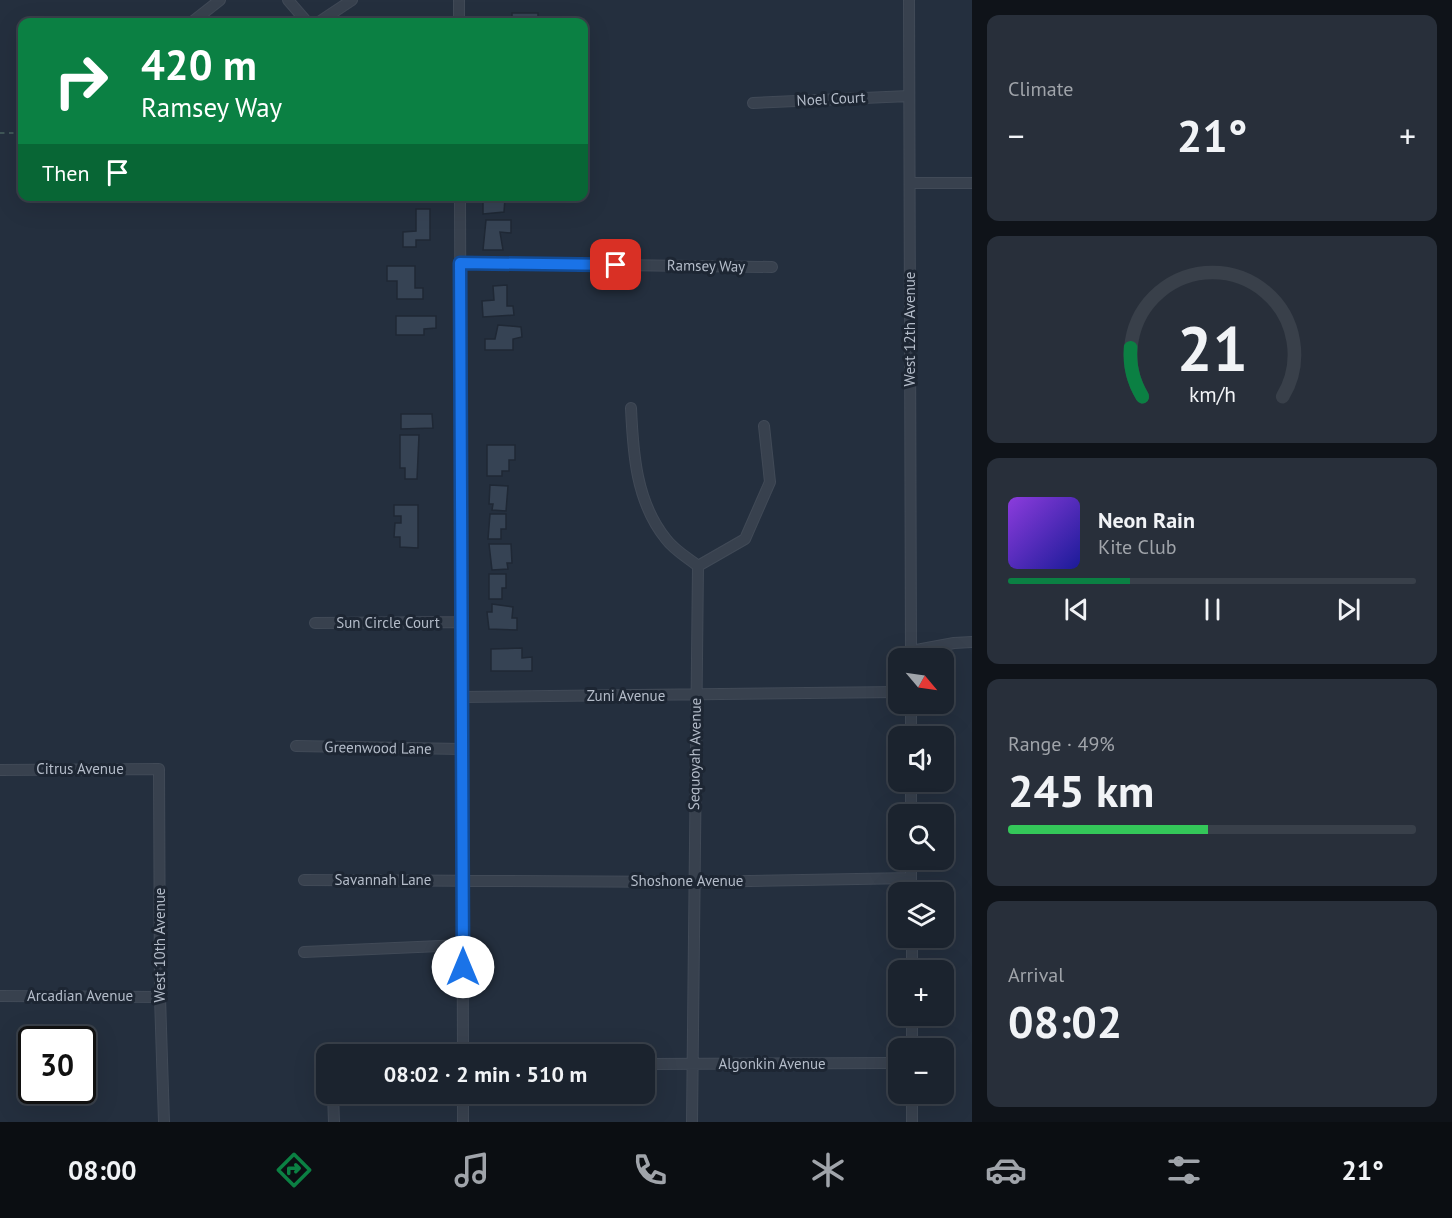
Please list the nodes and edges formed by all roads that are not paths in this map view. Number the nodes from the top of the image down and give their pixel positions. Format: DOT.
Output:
graph roads {
  1 [pos="220,0"];
  2 [pos="288,0"];
  3 [pos="352,0"];
  4 [pos="459,0"];
  5 [pos="909,0"];
  6 [pos="197,18"];
  7 [pos="304,18"];
  8 [pos="325,18"];
  9 [pos="459,18"];
  10 [pos="909,96"];
  11 [pos="753,103"];
  12 [pos="910,183"];
  13 [pos="972,183"];
  14 [pos="460,201"];
  15 [pos="460,263"];
  16 [pos="772,267"];
  17 [pos="631,408"];
  18 [pos="764,426"];
  19 [pos="698,566"];
  20 [pos="460,622"];
  21 [pos="315,623"];
  22 [pos="972,642"];
  23 [pos="911,648"];
  24 [pos="936,648"];
  25 [pos="888,692"];
  26 [pos="696,696"];
  27 [pos="461,697"];
  28 [pos="296,746"];
  29 [pos="461,749"];
  30 [pos="159,769"];
  31 [pos="0,770"];
  32 [pos="911,870"];
  33 [pos="911,878"];
  34 [pos="304,880"];
  35 [pos="462,880"];
  36 [pos="693,882"];
  37 [pos="911,882"];
  38 [pos="462,945"];
  39 [pos="304,952"];
  40 [pos="0,996"];
  41 [pos="160,996"];
  42 [pos="463,1044"];
  43 [pos="655,1064"];
  44 [pos="690,1064"];
  45 [pos="888,1064"];
  46 [pos="333,1104"];
  47 [pos="463,1104"];
  48 [pos="912,1104"];
  49 [pos="164,1122"];
  50 [pos="334,1122"];
  51 [pos="463,1122"];
  52 [pos="692,1122"];
  53 [pos="912,1122"];
  1 -- 6 [label="street"];
  2 -- 7 [label="street"];
  3 -- 8 [label="street"];
  4 -- 9 [label="street"];
  5 -- 10 [label="street, West 12th Avenue"];
  10 -- 11 [label="street, Noel Court"];
  10 -- 12 [label="street, West 12th Avenue"];
  12 -- 13 [label="street"];
  12 -- 23 [label="street, West 12th Avenue"];
  14 -- 15 [label="street"];
  15 -- 16 [label="street, Ramsey Way"];
  15 -- 20 [label="street"];
  17 -- 19 [label="street"];
  18 -- 19 [label="street"];
  19 -- 26 [label="street, Sequoyah Avenue"];
  20 -- 21 [label="street, Sun Circle Court"];
  20 -- 27 [label="street"];
  22 -- 24 [label="street"];
  25 -- 26 [label="street, Zuni Avenue"];
  26 -- 27 [label="street, Zuni Avenue"];
  26 -- 36 [label="street, Sequoyah Avenue"];
  27 -- 29 [label="street"];
  28 -- 29 [label="street, Greenwood Lane"];
  29 -- 35 [label="street"];
  30 -- 31 [label="street, Citrus Avenue"];
  30 -- 41 [label="street, West 10th Avenue"];
  32 -- 33 [label="street"];
  33 -- 36 [label="street, Shoshone Avenue"];
  33 -- 37 [label="street"];
  34 -- 35 [label="street, Savannah Lane"];
  35 -- 36 [label="street, Shoshone Avenue"];
  35 -- 38 [label="street"];
  36 -- 44 [label="street, Sequoyah Avenue"];
  38 -- 39 [label="street"];
  38 -- 42 [label="street"];
  40 -- 41 [label="street, Arcadian Avenue"];
  41 -- 49 [label="street, West 10th Avenue"];
  43 -- 44 [label="street, Algonkin Avenue"];
  44 -- 45 [label="street, Algonkin Avenue"];
  44 -- 52 [label="street, Sequoyah Avenue"];
  46 -- 50 [label="street"];
  47 -- 51 [label="street"];
  48 -- 53 [label="street"];
}
